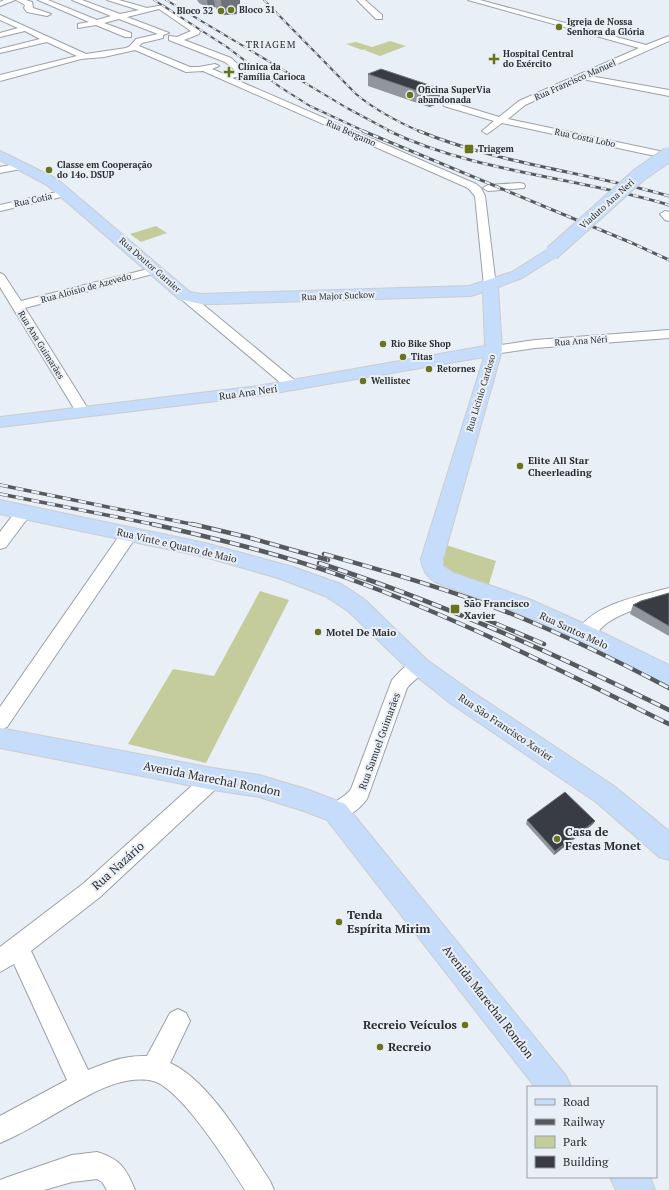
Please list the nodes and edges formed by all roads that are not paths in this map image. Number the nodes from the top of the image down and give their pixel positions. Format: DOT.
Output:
graph roads {
  1 [pos="11,0"];
  2 [pos="20,0"];
  3 [pos="42,0"];
  4 [pos="111,0"];
  5 [pos="361,0"];
  6 [pos="472,0"];
  7 [pos="78,1"];
  8 [pos="150,2"];
  9 [pos="0,4"];
  10 [pos="59,7"];
  11 [pos="140,9"];
  12 [pos="46,14"];
  13 [pos="119,16"];
  14 [pos="379,17"];
  15 [pos="2,20"];
  16 [pos="98,22"];
  17 [pos="81,26"];
  18 [pos="25,29"];
  19 [pos="0,35"];
  20 [pos="128,35"];
  21 [pos="160,35"];
  22 [pos="669,38"];
  23 [pos="48,39"];
  24 [pos="178,40"];
  25 [pos="163,44"];
  26 [pos="134,47"];
  27 [pos="646,48"];
  28 [pos="71,50"];
  29 [pos="0,51"];
  30 [pos="57,54"];
  31 [pos="84,56"];
  32 [pos="230,61"];
  33 [pos="0,69"];
  34 [pos="205,69"];
  35 [pos="27,71"];
  36 [pos="224,77"];
  37 [pos="583,77"];
  38 [pos="0,78"];
  39 [pos="669,93"];
  40 [pos="447,104"];
  41 [pos="500,120"];
  42 [pos="487,131"];
  43 [pos="667,152"];
  44 [pos="0,155"];
  45 [pos="22,166"];
  46 [pos="0,170"];
  47 [pos="503,183"];
  48 [pos="520,186"];
  49 [pos="482,189"];
  50 [pos="66,193"];
  51 [pos="0,208"];
  52 [pos="550,255"];
  53 [pos="156,270"];
  54 [pos="0,277"];
  55 [pos="490,286"];
  56 [pos="185,296"];
  57 [pos="17,306"];
  58 [pos="669,334"];
  59 [pos="494,350"];
  60 [pos="293,386"];
  61 [pos="83,412"];
  62 [pos="0,422"];
  63 [pos="0,507"];
  64 [pos="25,512"];
  65 [pos="130,533"];
  66 [pos="0,543"];
  67 [pos="434,569"];
  68 [pos="669,594"];
  69 [pos="349,600"];
  70 [pos="585,633"];
  71 [pos="419,666"];
  72 [pos="669,676"];
  73 [pos="0,722"];
  74 [pos="0,738"];
  75 [pos="213,779"];
  76 [pos="336,812"];
  77 [pos="669,848"];
  78 [pos="9,954"];
  79 [pos="178,1021"];
  80 [pos="154,1069"];
  81 [pos="82,1085"];
  82 [pos="553,1086"];
  83 [pos="0,1130"];
  84 [pos="628,1178"];
  85 [pos="8,1190"];
  86 [pos="122,1190"];
  87 [pos="261,1190"];
  88 [pos="638,1190"];
  1 -- 9 [label="street"];
  2 -- 12 [label="street"];
  3 -- 10 [label="street"];
  4 -- 11 [label="street"];
  5 -- 14 [label="street"];
  6 -- 27 [label="street"];
  7 -- 10 [label="street"];
  7 -- 13 [label="street"];
  8 -- 11 [label="street"];
  10 -- 16 [label="street"];
  11 -- 13 [label="street"];
  11 -- 24 [label="street"];
  13 -- 16 [label="street"];
  13 -- 21 [label="street"];
  15 -- 18 [label="street"];
  16 -- 17 [label="street"];
  16 -- 20 [label="street"];
  18 -- 19 [label="street"];
  18 -- 23 [label="street"];
  21 -- 24 [label="street"];
  21 -- 25 [label="street"];
  21 -- 26 [label="street"];
  22 -- 27 [label="street, Rua Francisco Manuel"];
  23 -- 28 [label="street"];
  23 -- 29 [label="street"];
  24 -- 32 [label="street"];
  26 -- 31 [label="street"];
  26 -- 34 [label="street"];
  27 -- 37 [label="street, Rua Francisco Manuel"];
  28 -- 30 [label="street"];
  28 -- 31 [label="street"];
  31 -- 35 [label="street"];
  32 -- 34 [label="street"];
  32 -- 36 [label="street"];
  33 -- 35 [label="street"];
  34 -- 36 [label="street, Rua Bérgamo"];
  35 -- 38 [label="street"];
  36 -- 49 [label="street, Rua Bérgamo"];
  37 -- 39 [label="street"];
  37 -- 41 [label="street, Rua Francisco Manuel"];
  40 -- 41 [label="street, Rua Costa Lobo"];
  41 -- 42 [label="street, Rua Francisco Manuel"];
  41 -- 43 [label="street, Rua Costa Lobo"];
  43 -- 52 [label="main road, Viaduto Ana Neri, bridge"];
  44 -- 45 [label="main road, Rua Doutor Garnier"];
  45 -- 46 [label="street"];
  45 -- 50 [label="main road, Rua Doutor Garnier"];
  47 -- 49 [label="street"];
  48 -- 49 [label="street"];
  49 -- 55 [label="street, Rua Licínio Cardoso"];
  50 -- 51 [label="street, Rua Cotia"];
  50 -- 53 [label="main road, Rua Doutor Garnier"];
  52 -- 55 [label="main road, Viaduto Ana Neri"];
  52 -- 55 [label="main road, Viaduto Ana Neri"];
  53 -- 56 [label="main road, Rua Doutor Garnier"];
  53 -- 57 [label="street, Rua Aloísio de Azevedo"];
  54 -- 57 [label="street, Rua Ana Guimarães"];
  55 -- 56 [label="main road, Rua Major Suckow"];
  55 -- 59 [label="main road, Rua Licínio Cardoso"];
  56 -- 60 [label="street, Rua Doutor Garnier"];
  57 -- 61 [label="street, Rua Ana Guimarães"];
  58 -- 59 [label="street, Rua Ana Néri"];
  59 -- 60 [label="main road, Rua Ana Neri"];
  59 -- 67 [label="main road, Rua Licínio Cardoso"];
  60 -- 61 [label="main road, Rua Ana Neri"];
  61 -- 62 [label="main road, Rua Ana Neri"];
  63 -- 64 [label="main road, Rua Vinte e Quatro de Maio"];
  64 -- 65 [label="main road, Rua Vinte e Quatro de Maio"];
  64 -- 66 [label="street"];
  65 -- 69 [label="main road, Rua Vinte e Quatro de Maio"];
  65 -- 73 [label="street"];
  67 -- 70 [label="main road, Rua Santos Melo"];
  68 -- 70 [label="street"];
  69 -- 71 [label="main road, Rua São Francisco Xavier"];
  70 -- 72 [label="main road, Rua Santos Melo"];
  71 -- 76 [label="street, Rua Samuel Guimarães"];
  71 -- 77 [label="main road, Rua São Francisco Xavier"];
  74 -- 75 [label="main road, Avenida Marechal Rondon"];
  75 -- 76 [label="main road, Avenida Marechal Rondon"];
  75 -- 78 [label="street, Rua Nazário"];
  76 -- 82 [label="main road, Avenida Marechal Rondon"];
  78 -- 81 [label="street, Rua Nazário"];
  79 -- 80 [label="street"];
  80 -- 81 [label="street"];
  80 -- 87 [label="street"];
  81 -- 83 [label="street"];
  84 -- 88 [label="main road"];
  85 -- 86 [label="street"];
}
